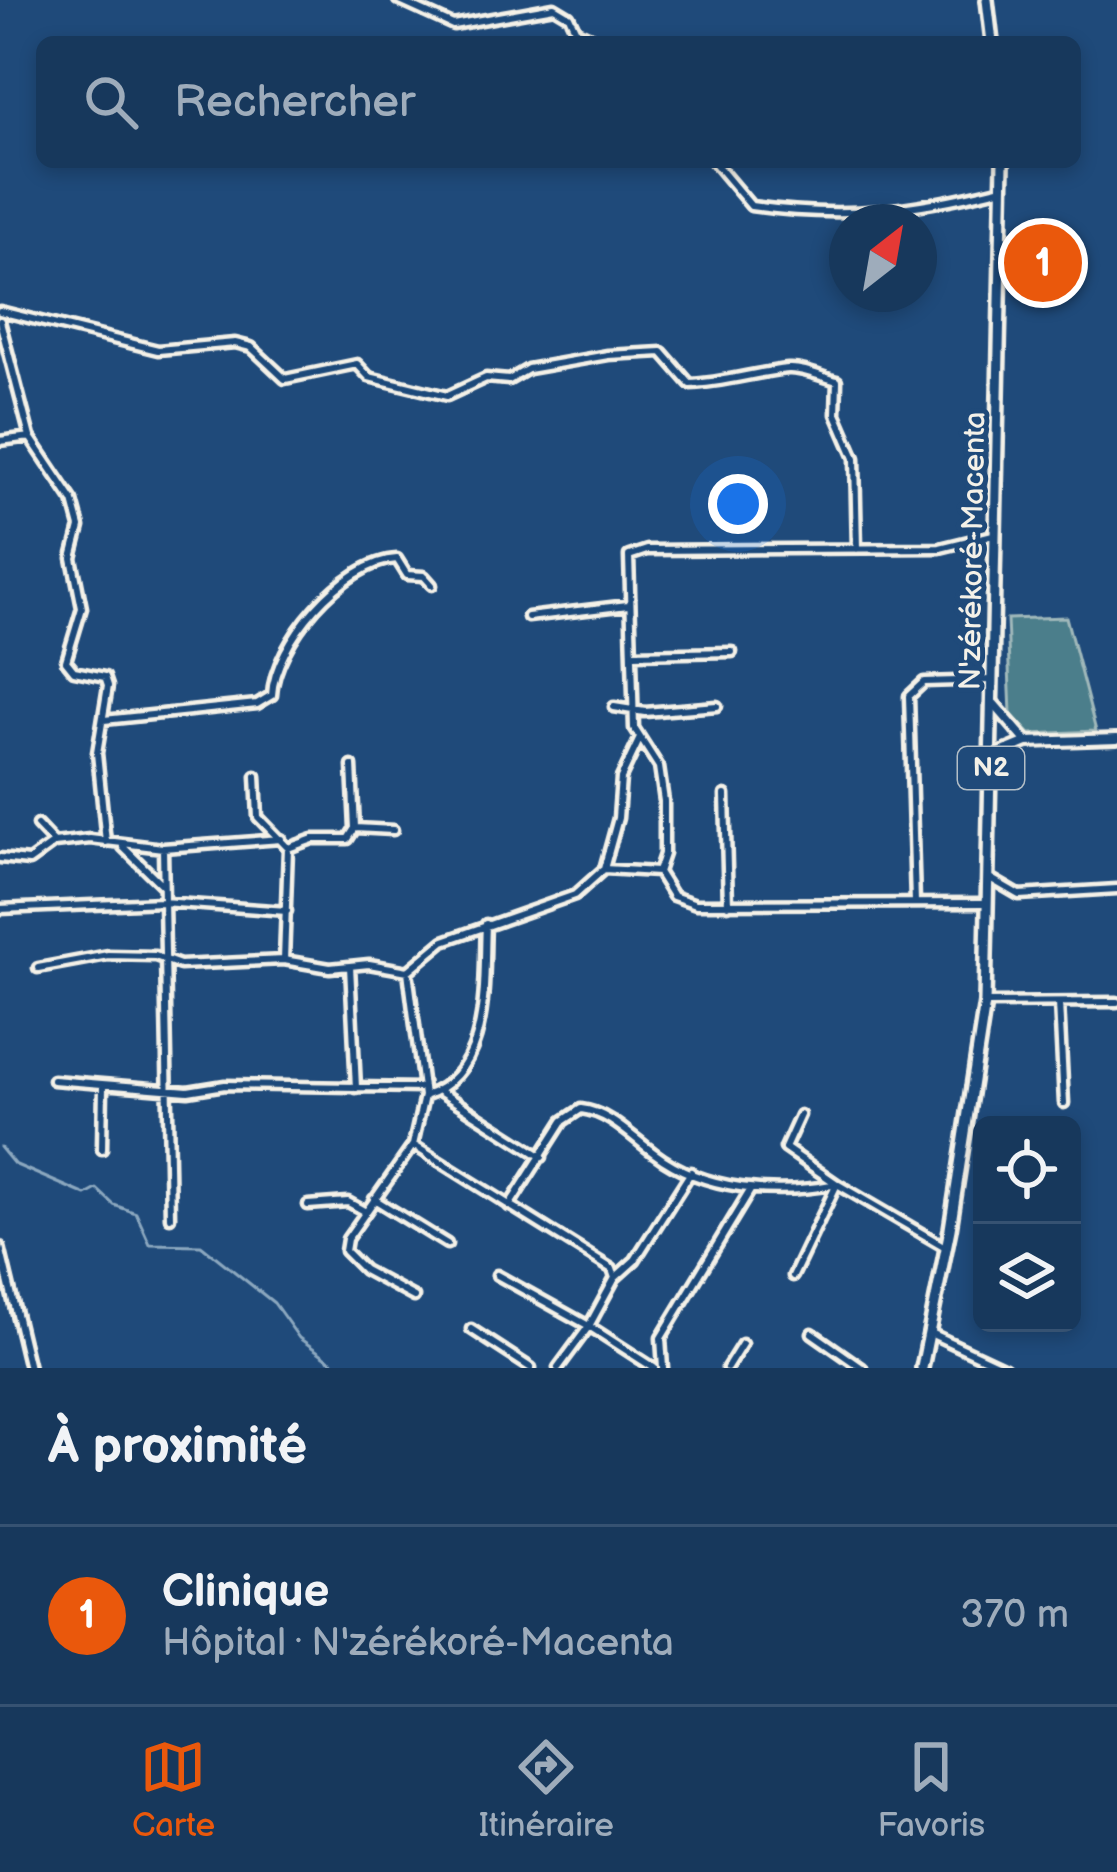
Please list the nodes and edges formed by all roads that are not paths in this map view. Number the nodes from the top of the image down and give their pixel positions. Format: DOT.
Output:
graph roads {
  1 [pos="398,0"];
  2 [pos="987,0"];
  3 [pos="586,36"];
  4 [pos="991,36"];
  5 [pos="719,168"];
  6 [pos="1003,168"];
  7 [pos="1003,188"];
  8 [pos="0,311"];
  9 [pos="0,321"];
  10 [pos="30,437"];
  11 [pos="0,441"];
  12 [pos="998,535"];
  13 [pos="857,549"];
  14 [pos="432,585"];
  15 [pos="628,605"];
  16 [pos="528,617"];
  17 [pos="732,652"];
  18 [pos="634,654"];
  19 [pos="994,680"];
  20 [pos="994,704"];
  21 [pos="716,706"];
  22 [pos="614,707"];
  23 [pos="633,708"];
  24 [pos="104,720"];
  25 [pos="640,738"];
  26 [pos="1117,739"];
  27 [pos="1027,742"];
  28 [pos="991,757"];
  29 [pos="352,766"];
  30 [pos="256,776"];
  31 [pos="725,795"];
  32 [pos="37,825"];
  33 [pos="355,828"];
  34 [pos="393,830"];
  35 [pos="281,839"];
  36 [pos="106,842"];
  37 [pos="54,843"];
  38 [pos="121,845"];
  39 [pos="163,848"];
  40 [pos="287,848"];
  41 [pos="0,858"];
  42 [pos="604,869"];
  43 [pos="658,872"];
  44 [pos="988,877"];
  45 [pos="163,886"];
  46 [pos="1117,889"];
  47 [pos="163,902"];
  48 [pos="915,902"];
  49 [pos="989,903"];
  50 [pos="728,905"];
  51 [pos="0,909"];
  52 [pos="287,911"];
  53 [pos="486,924"];
  54 [pos="163,959"];
  55 [pos="284,960"];
  56 [pos="350,966"];
  57 [pos="38,968"];
  58 [pos="408,971"];
  59 [pos="1117,1002"];
  60 [pos="985,1003"];
  61 [pos="1059,1003"];
  62 [pos="53,1080"];
  63 [pos="103,1085"];
  64 [pos="164,1088"];
  65 [pos="356,1088"];
  66 [pos="439,1091"];
  67 [pos="423,1092"];
  68 [pos="1064,1103"];
  69 [pos="800,1115"];
  70 [pos="413,1145"];
  71 [pos="102,1149"];
  72 [pos="542,1157"];
  73 [pos="691,1172"];
  74 [pos="837,1184"];
  75 [pos="751,1189"];
  76 [pos="374,1199"];
  77 [pos="308,1205"];
  78 [pos="508,1207"];
  79 [pos="366,1212"];
  80 [pos="170,1217"];
  81 [pos="447,1244"];
  82 [pos="0,1247"];
  83 [pos="947,1248"];
  84 [pos="497,1275"];
  85 [pos="793,1276"];
  86 [pos="615,1278"];
  87 [pos="414,1297"];
  88 [pos="589,1326"];
  89 [pos="472,1329"];
  90 [pos="812,1333"];
  91 [pos="930,1334"];
  92 [pos="742,1344"];
  93 [pos="29,1368"];
  94 [pos="531,1368"];
  95 [pos="558,1368"];
  96 [pos="658,1368"];
  97 [pos="727,1368"];
  98 [pos="862,1368"];
  99 [pos="922,1368"];
  100 [pos="1005,1368"];
  1 -- 3 [label="street"];
  2 -- 4 [label="highway"];
  5 -- 7 [label="street"];
  6 -- 7 [label="highway, N'zérékoré-Macenta / N2"];
  7 -- 12 [label="highway, N'zérékoré-Macenta / N2"];
  8 -- 13 [label="street"];
  9 -- 10 [label="street"];
  10 -- 11 [label="street"];
  10 -- 24 [label="street"];
  12 -- 13 [label="street"];
  12 -- 19 [label="highway, N'zérékoré-Macenta / N2"];
  13 -- 15 [label="street"];
  14 -- 24 [label="street"];
  15 -- 16 [label="street"];
  15 -- 18 [label="street"];
  17 -- 18 [label="street"];
  18 -- 23 [label="street"];
  19 -- 20 [label="highway, N'zérékoré-Macenta / N2"];
  19 -- 48 [label="street"];
  20 -- 27 [label="street"];
  20 -- 28 [label="highway, N'zérékoré-Macenta / N2"];
  21 -- 23 [label="street"];
  22 -- 23 [label="street"];
  23 -- 25 [label="street"];
  24 -- 36 [label="street"];
  25 -- 42 [label="street"];
  25 -- 43 [label="street"];
  26 -- 27 [label="street"];
  27 -- 28 [label="street"];
  28 -- 44 [label="highway, N'zérékoré-Macenta / N2"];
  29 -- 33 [label="street"];
  30 -- 35 [label="street"];
  31 -- 50 [label="street"];
  32 -- 37 [label="street"];
  33 -- 34 [label="street"];
  33 -- 40 [label="street"];
  35 -- 39 [label="street"];
  35 -- 40 [label="street"];
  36 -- 37 [label="street"];
  36 -- 38 [label="street"];
  37 -- 41 [label="street"];
  38 -- 39 [label="street"];
  38 -- 45 [label="street"];
  39 -- 45 [label="street"];
  40 -- 52 [label="street"];
  42 -- 43 [label="street"];
  42 -- 53 [label="street"];
  43 -- 50 [label="street"];
  44 -- 46 [label="street"];
  44 -- 49 [label="highway, N'zérékoré-Macenta / N2"];
  45 -- 47 [label="street"];
  47 -- 51 [label="street"];
  47 -- 52 [label="street"];
  47 -- 54 [label="street"];
  48 -- 49 [label="street"];
  48 -- 50 [label="street"];
  49 -- 60 [label="highway, N'zérékoré-Macenta / N2"];
  52 -- 55 [label="street"];
  53 -- 58 [label="street"];
  53 -- 66 [label="street"];
  54 -- 55 [label="street"];
  54 -- 57 [label="street"];
  54 -- 64 [label="street"];
  55 -- 56 [label="street"];
  56 -- 58 [label="street"];
  56 -- 65 [label="street"];
  58 -- 67 [label="street"];
  59 -- 61 [label="street"];
  60 -- 61 [label="street"];
  60 -- 83 [label="highway, N'zérékoré-Macenta / N2"];
  61 -- 68 [label="street"];
  62 -- 63 [label="street"];
  63 -- 64 [label="street"];
  63 -- 71 [label="street"];
  64 -- 65 [label="street"];
  64 -- 80 [label="street"];
  65 -- 67 [label="street"];
  66 -- 67 [label="street"];
  66 -- 72 [label="street"];
  67 -- 70 [label="street"];
  69 -- 74 [label="street"];
  70 -- 76 [label="street"];
  70 -- 78 [label="street"];
  72 -- 73 [label="street"];
  72 -- 78 [label="street"];
  73 -- 75 [label="street"];
  73 -- 86 [label="street"];
  74 -- 75 [label="street"];
  74 -- 83 [label="street"];
  74 -- 85 [label="street"];
  75 -- 96 [label="street"];
  76 -- 79 [label="street"];
  76 -- 81 [label="street"];
  77 -- 79 [label="street"];
  78 -- 86 [label="street"];
  79 -- 87 [label="street"];
  82 -- 93 [label="street"];
  83 -- 91 [label="highway, N'zérékoré-Macenta / N2"];
  84 -- 88 [label="street"];
  86 -- 88 [label="street"];
  88 -- 95 [label="street"];
  88 -- 96 [label="street"];
  89 -- 94 [label="street"];
  90 -- 98 [label="street"];
  91 -- 99 [label="highway, N'zérékoré-Macenta / N2"];
  91 -- 100 [label="street"];
  92 -- 97 [label="street"];
}
